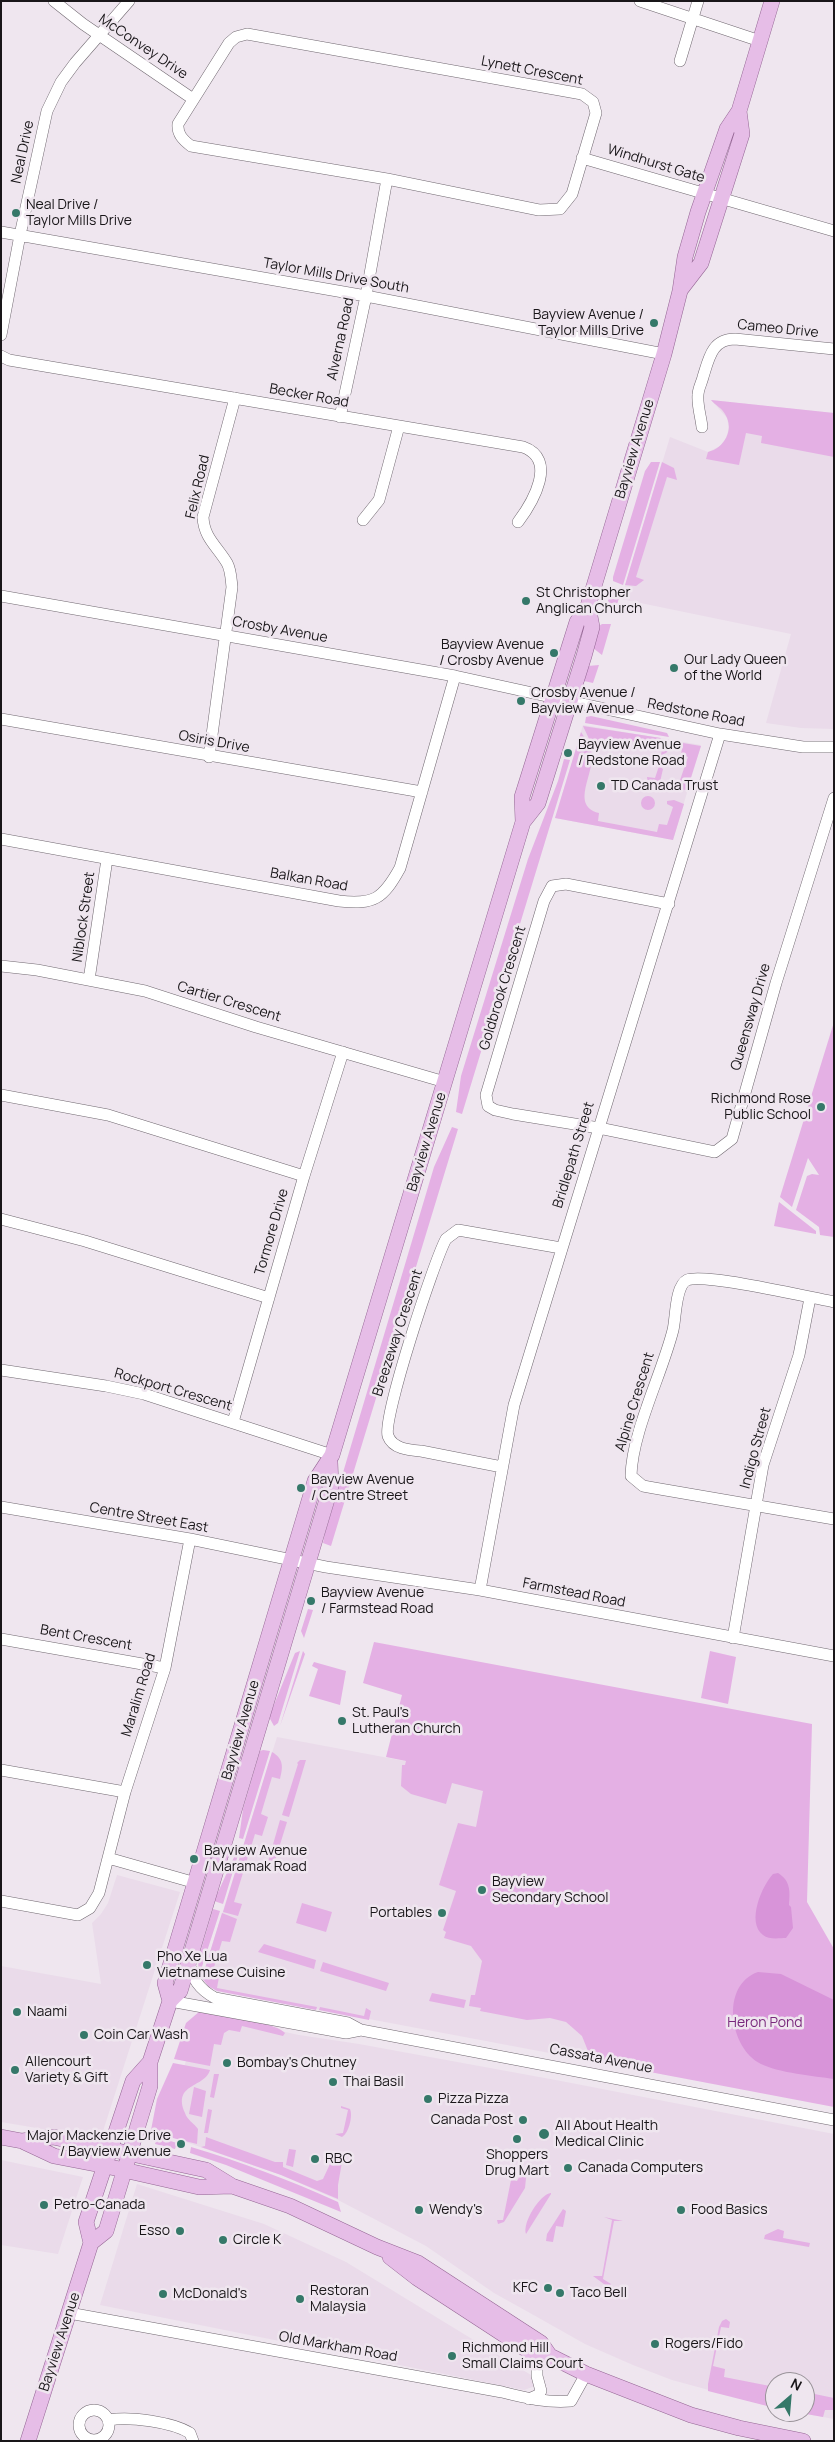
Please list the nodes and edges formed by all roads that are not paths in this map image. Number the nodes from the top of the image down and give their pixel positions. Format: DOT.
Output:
graph roads {
  1 [pos="54,1"];
  2 [pos="129,1"];
  3 [pos="640,1"];
  4 [pos="698,1"];
  5 [pos="772,1"];
  6 [pos="693,19"];
  7 [pos="98,35"];
  8 [pos="760,41"];
  9 [pos="680,61"];
  10 [pos="193,99"];
  11 [pos="740,111"];
  12 [pos="582,158"];
  13 [pos="387,179"];
  14 [pos="705,194"];
  15 [pos="721,199"];
  16 [pos="834,231"];
  17 [pos="1,232"];
  18 [pos="20,235"];
  19 [pos="680,291"];
  20 [pos="366,296"];
  21 [pos="1,336"];
  22 [pos="834,349"];
  23 [pos="664,354"];
  24 [pos="1,356"];
  25 [pos="235,398"];
  26 [pos="340,417"];
  27 [pos="399,426"];
  28 [pos="702,427"];
  29 [pos="363,520"];
  30 [pos="518,522"];
  31 [pos="1,596"];
  32 [pos="588,606"];
  33 [pos="226,635"];
  34 [pos="456,676"];
  35 [pos="554,697"];
  36 [pos="570,701"];
  37 [pos="1,719"];
  38 [pos="720,734"];
  39 [pos="834,747"];
  40 [pos="209,756"];
  41 [pos="422,792"];
  42 [pos="834,798"];
  43 [pos="523,822"];
  44 [pos="1,839"];
  45 [pos="107,859"];
  46 [pos="669,904"];
  47 [pos="1,966"];
  48 [pos="90,980"];
  49 [pos="343,1052"];
  50 [pos="445,1082"];
  51 [pos="1,1095"];
  52 [pos="599,1128"];
  53 [pos="304,1176"];
  54 [pos="1,1219"];
  55 [pos="561,1248"];
  56 [pos="269,1298"];
  57 [pos="810,1298"];
  58 [pos="834,1302"];
  59 [pos="1,1370"];
  60 [pos="232,1422"];
  61 [pos="331,1459"];
  62 [pos="502,1467"];
  63 [pos="1,1507"];
  64 [pos="756,1507"];
  65 [pos="834,1519"];
  66 [pos="190,1539"];
  67 [pos="292,1560"];
  68 [pos="309,1563"];
  69 [pos="480,1590"];
  70 [pos="733,1638"];
  71 [pos="1,1639"];
  72 [pos="834,1656"];
  73 [pos="165,1668"];
  74 [pos="1,1770"];
  75 [pos="125,1792"];
  76 [pos="108,1858"];
  77 [pos="196,1884"];
  78 [pos="1,1901"];
  79 [pos="189,1959"];
  80 [pos="170,2001"];
  81 [pos="362,2030"];
  82 [pos="150,2062"];
  83 [pos="834,2120"];
  84 [pos="1,2138"];
  85 [pos="22,2141"];
  86 [pos="111,2149"];
  87 [pos="131,2154"];
  88 [pos="106,2166"];
  89 [pos="126,2171"];
  90 [pos="232,2186"];
  91 [pos="91,2243"];
  92 [pos="69,2312"];
  93 [pos="543,2355"];
  94 [pos="586,2374"];
  95 [pos="529,2399"];
  96 [pos="109,2420"];
  97 [pos="28,2441"];
  98 [pos="193,2441"];
  99 [pos="803,2441"];
  1 -- 7 [label="street, McConvey Drive"];
  2 -- 7 [label="street, Neal Drive"];
  3 -- 6 [label="street"];
  4 -- 6 [label="street"];
  5 -- 8 [label="main road, Bayview Avenue"];
  6 -- 8 [label="street"];
  6 -- 9 [label="street"];
  7 -- 10 [label="street, McConvey Drive"];
  7 -- 18 [label="street, Neal Drive"];
  8 -- 11 [label="main road, Bayview Avenue"];
  10 -- 12 [label="street, Lynett Crescent"];
  10 -- 13 [label="street, Lynett Crescent"];
  11 -- 14 [label="main road, Bayview Avenue"];
  11 -- 15 [label="main road, Bayview Avenue"];
  12 -- 13 [label="street, Lynett Crescent"];
  12 -- 14 [label="street, Windhurst Gate"];
  13 -- 20 [label="street, Alverna Road"];
  14 -- 15 [label="street, Windhurst Gate"];
  14 -- 19 [label="main road, Bayview Avenue"];
  15 -- 16 [label="street, Windhurst Gate"];
  15 -- 19 [label="main road, Bayview Avenue"];
  17 -- 18 [label="street, Taylor Mills Drive South"];
  18 -- 20 [label="street, Taylor Mills Drive South"];
  18 -- 21 [label="street, Neal Drive"];
  19 -- 23 [label="main road, Bayview Avenue"];
  20 -- 23 [label="street, Taylor Mills Drive South"];
  20 -- 26 [label="street, Alverna Road"];
  22 -- 28 [label="street, Cameo Drive"];
  23 -- 32 [label="main road, Bayview Avenue"];
  24 -- 25 [label="street, Becker Road"];
  25 -- 26 [label="street, Becker Road"];
  25 -- 33 [label="street, Felix Road"];
  26 -- 27 [label="street, Becker Road"];
  27 -- 29 [label="street"];
  27 -- 30 [label="street, Becker Road"];
  31 -- 33 [label="street, Crosby Avenue"];
  32 -- 35 [label="main road, Bayview Avenue"];
  32 -- 36 [label="main road, Bayview Avenue"];
  33 -- 34 [label="street, Crosby Avenue"];
  33 -- 40 [label="street"];
  34 -- 35 [label="street, Crosby Avenue"];
  34 -- 41 [label="street, Balkan Road"];
  35 -- 36 [label="street, Redstone Road"];
  35 -- 43 [label="main road, Bayview Avenue"];
  36 -- 38 [label="street, Redstone Road"];
  36 -- 43 [label="main road, Bayview Avenue"];
  37 -- 40 [label="street, Osiris Drive"];
  38 -- 39 [label="street, Redstone Road"];
  38 -- 46 [label="street, Bridlepath Street"];
  40 -- 41 [label="street, Osiris Drive"];
  41 -- 45 [label="street, Balkan Road"];
  42 -- 52 [label="street, Queensway Drive"];
  43 -- 50 [label="main road, Bayview Avenue"];
  44 -- 45 [label="street, Balkan Road"];
  45 -- 48 [label="street, Niblock Street"];
  46 -- 52 [label="street, Bridlepath Street"];
  46 -- 52 [label="street, Goldbrook Crescent"];
  47 -- 48 [label="street, Cartier Crescent"];
  48 -- 49 [label="street, Cartier Crescent"];
  49 -- 50 [label="street, Cartier Crescent"];
  49 -- 53 [label="street, Tormore Drive"];
  50 -- 61 [label="main road, Bayview Avenue"];
  51 -- 53 [label="street"];
  52 -- 55 [label="street, Bridlepath Street"];
  53 -- 56 [label="street, Tormore Drive"];
  54 -- 56 [label="street"];
  55 -- 62 [label="street, Bridlepath Street"];
  55 -- 62 [label="street, Breezeway Crescent"];
  56 -- 60 [label="street, Tormore Drive"];
  57 -- 58 [label="street, Alpine Crescent"];
  57 -- 64 [label="street, Indigo Street"];
  57 -- 64 [label="street, Alpine Crescent"];
  59 -- 60 [label="street, Rockport Crescent"];
  60 -- 61 [label="street, Rockport Crescent"];
  61 -- 67 [label="main road, Bayview Avenue"];
  61 -- 68 [label="main road, Bayview Avenue"];
  62 -- 69 [label="street, Bridlepath Street"];
  63 -- 66 [label="street, Centre Street East"];
  64 -- 65 [label="street, Alpine Crescent"];
  64 -- 70 [label="street, Indigo Street"];
  66 -- 67 [label="street, Centre Street East"];
  66 -- 73 [label="street, Maralim Road"];
  67 -- 68 [label="street, Centre Street East"];
  67 -- 77 [label="main road, Bayview Avenue"];
  68 -- 69 [label="street, Farmstead Road"];
  68 -- 79 [label="main road, Bayview Avenue"];
  69 -- 70 [label="street, Farmstead Road"];
  70 -- 72 [label="street, Farmstead Road"];
  71 -- 73 [label="street, Bent Crescent"];
  73 -- 75 [label="street, Maralim Road"];
  74 -- 75 [label="street"];
  75 -- 76 [label="street, Maralim Road"];
  76 -- 77 [label="street"];
  76 -- 78 [label="street, Maralim Road"];
  77 -- 80 [label="main road, Bayview Avenue"];
  79 -- 80 [label="main road, Bayview Avenue"];
  79 -- 81 [label="street, Cassata Avenue"];
  80 -- 81 [label="street, Cassata Avenue"];
  80 -- 82 [label="main road, Bayview Avenue"];
  81 -- 83 [label="street, Cassata Avenue"];
  82 -- 86 [label="main road, Bayview Avenue"];
  82 -- 87 [label="main road, Bayview Avenue"];
  84 -- 85 [label="main road"];
  85 -- 86 [label="main road"];
  85 -- 88 [label="main road"];
  86 -- 87 [label="main road"];
  86 -- 88 [label="main road, Bayview Avenue"];
  87 -- 89 [label="main road, Bayview Avenue"];
  87 -- 90 [label="main road"];
  88 -- 89 [label="main road"];
  88 -- 91 [label="main road, Bayview Avenue"];
  89 -- 90 [label="main road"];
  89 -- 91 [label="main road, Bayview Avenue"];
  90 -- 93 [label="main road"];
  91 -- 92 [label="main road, Bayview Avenue"];
  92 -- 95 [label="street, Old Markham Road"];
  92 -- 97 [label="main road, Bayview Avenue"];
  93 -- 94 [label="main road"];
  93 -- 95 [label="street"];
  94 -- 95 [label="street, Old Markham Road"];
  94 -- 99 [label="main road"];
  96 -- 98 [label="street"];
}
